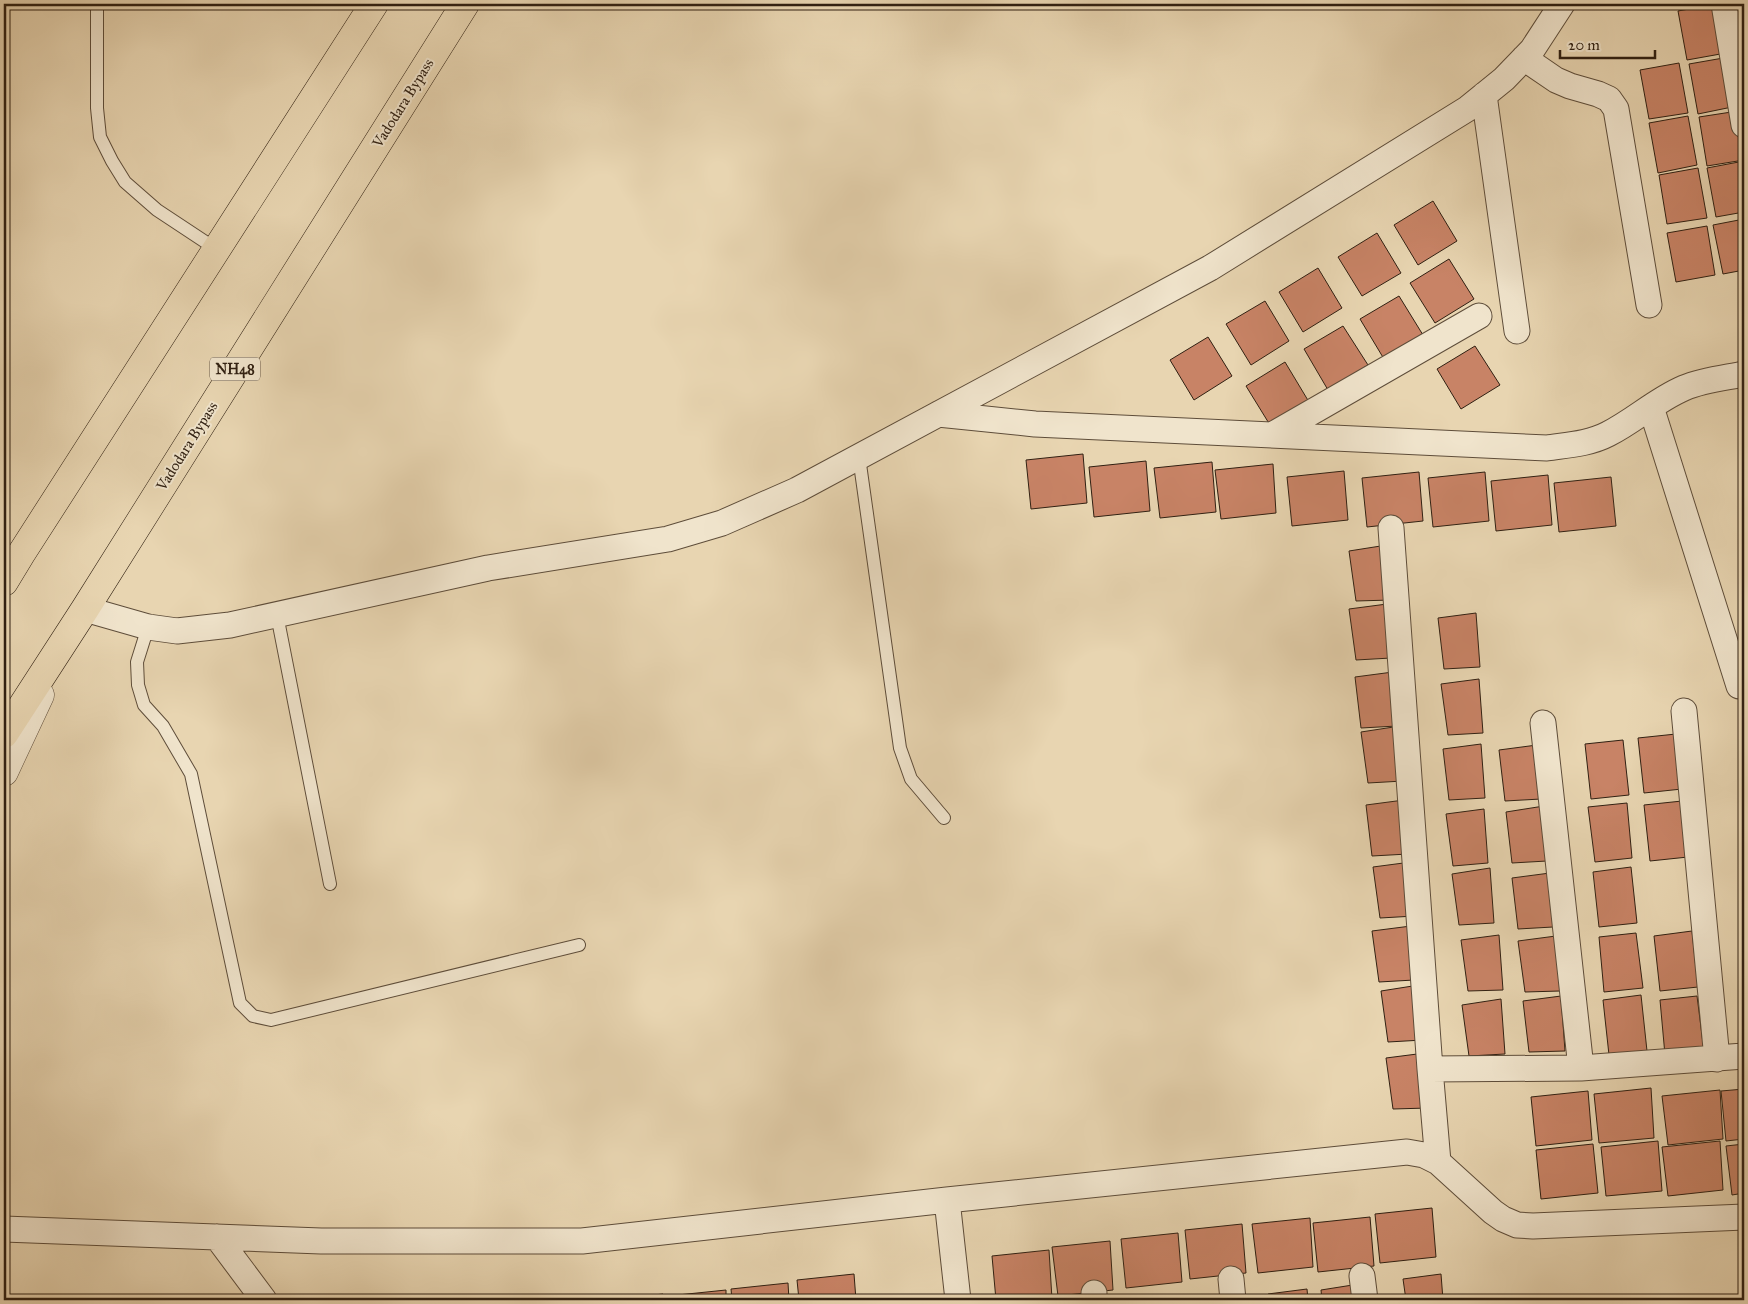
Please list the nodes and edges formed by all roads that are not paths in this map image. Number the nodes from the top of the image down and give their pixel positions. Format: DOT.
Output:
graph roads {
  1 [pos="97,4"];
  2 [pos="374,4"];
  3 [pos="465,4"];
  4 [pos="1562,4"];
  5 [pos="1724,4"];
  6 [pos="1524,58"];
  7 [pos="1484,95"];
  8 [pos="1744,125"];
  9 [pos="216,249"];
  10 [pos="1649,305"];
  11 [pos="1478,316"];
  12 [pos="1517,331"];
  13 [pos="1744,374"];
  14 [pos="1651,407"];
  15 [pos="938,414"];
  16 [pos="1272,435"];
  17 [pos="859,457"];
  18 [pos="1392,528"];
  19 [pos="4,582"];
  20 [pos="85,609"];
  21 [pos="277,615"];
  22 [pos="148,627"];
  23 [pos="70,632"];
  24 [pos="1739,686"];
  25 [pos="1684,711"];
  26 [pos="1543,723"];
  27 [pos="4,734"];
  28 [pos="4,772"];
  29 [pos="944,818"];
  30 [pos="330,884"];
  31 [pos="579,945"];
  32 [pos="1744,1056"];
  33 [pos="1717,1059"];
  34 [pos="1580,1068"];
  35 [pos="1430,1069"];
  36 [pos="1438,1162"];
  37 [pos="947,1200"];
  38 [pos="1744,1217"];
  39 [pos="4,1228"];
  40 [pos="217,1237"];
  41 [pos="1362,1276"];
  42 [pos="264,1300"];
  43 [pos="958,1300"];
  44 [pos="1365,1300"];
  1 -- 9 [label="lane"];
  2 -- 9 [label="highway"];
  3 -- 20 [label="highway, Vadodara Bypass / NH48"];
  4 -- 6 [label="street"];
  5 -- 8 [label="street"];
  6 -- 7 [label="street"];
  6 -- 10 [label="street"];
  7 -- 12 [label="street"];
  7 -- 15 [label="street"];
  9 -- 19 [label="highway"];
  11 -- 16 [label="street"];
  13 -- 14 [label="street"];
  14 -- 16 [label="street"];
  14 -- 24 [label="street"];
  15 -- 16 [label="street"];
  15 -- 17 [label="street"];
  17 -- 21 [label="street"];
  17 -- 29 [label="lane"];
  18 -- 35 [label="street"];
  20 -- 22 [label="street"];
  20 -- 23 [label="highway, Vadodara Bypass / NH48"];
  21 -- 22 [label="street"];
  21 -- 30 [label="lane"];
  22 -- 31 [label="lane"];
  23 -- 27 [label="highway, Vadodara Bypass / NH48"];
  23 -- 28 [label="street"];
  25 -- 33 [label="street"];
  26 -- 34 [label="street"];
  32 -- 33 [label="street"];
  33 -- 34 [label="street"];
  34 -- 35 [label="street"];
  35 -- 36 [label="street"];
  36 -- 37 [label="street"];
  36 -- 38 [label="street"];
  37 -- 40 [label="street"];
  37 -- 43 [label="street"];
  39 -- 40 [label="street"];
  40 -- 42 [label="street"];
  41 -- 44 [label="street"];
}
